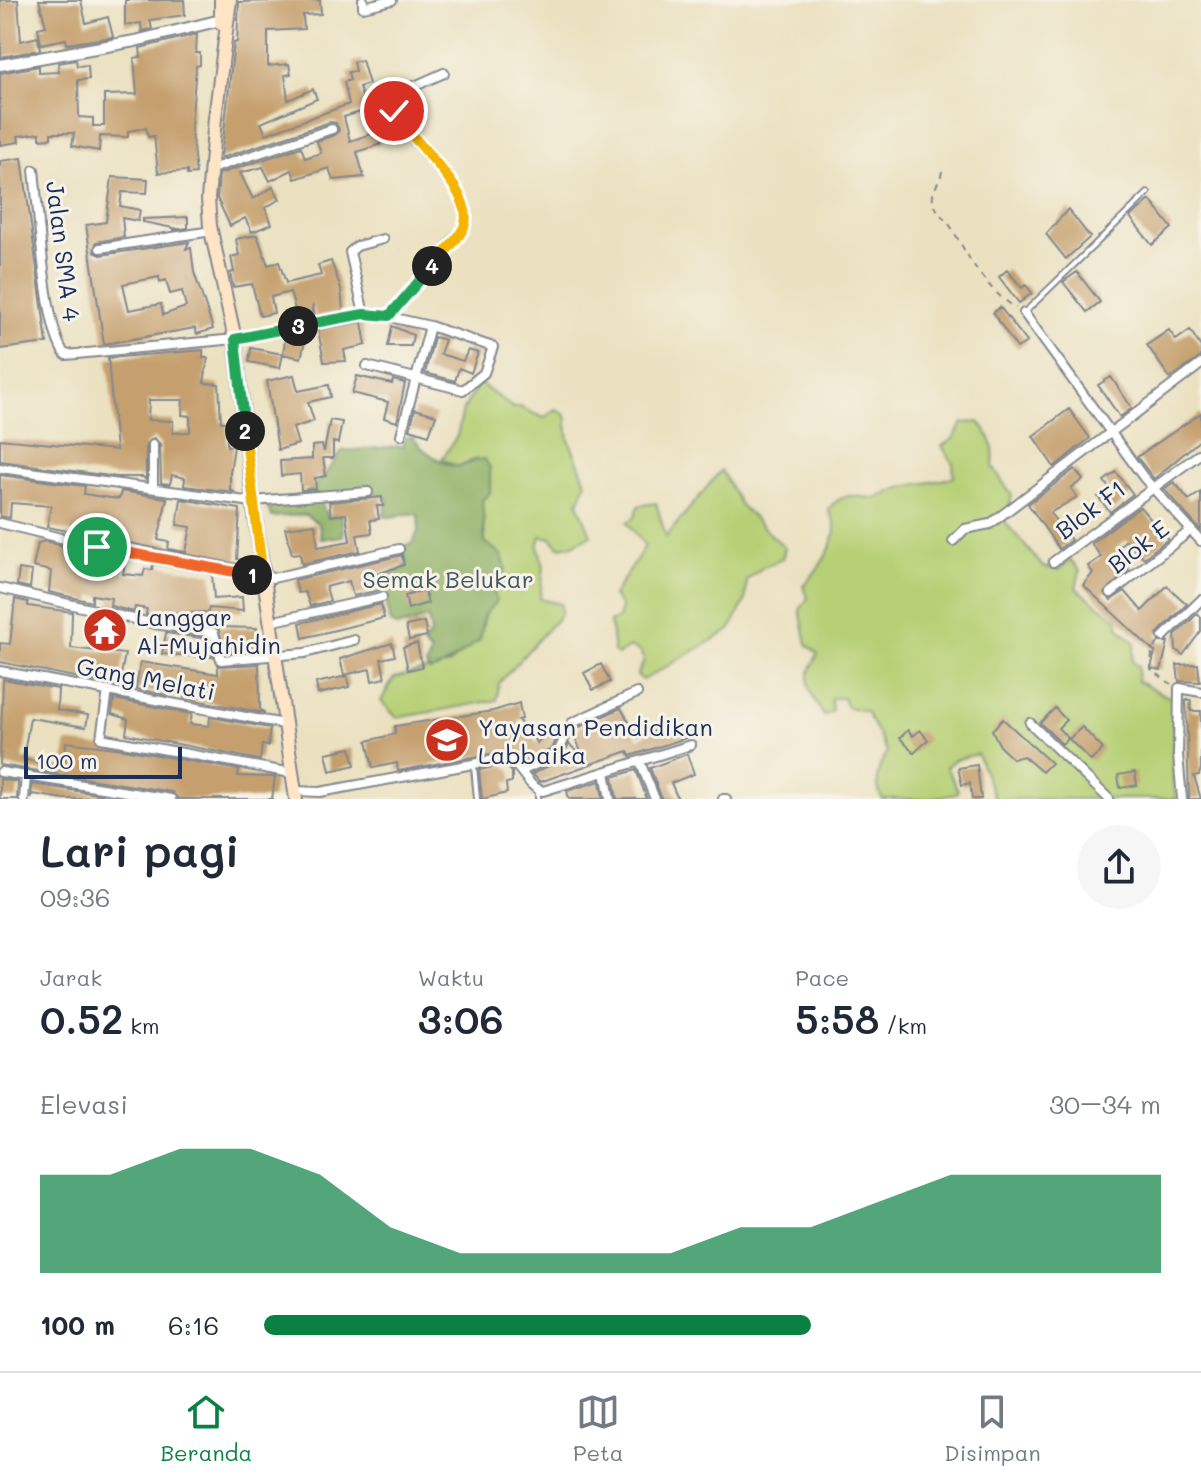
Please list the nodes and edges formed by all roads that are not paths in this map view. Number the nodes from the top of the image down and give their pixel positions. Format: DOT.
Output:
graph roads {
  1 [pos="221,0"];
  2 [pos="230,0"];
  3 [pos="363,0"];
  4 [pos="392,0"];
  5 [pos="224,20"];
  6 [pos="0,65"];
  7 [pos="444,73"];
  8 [pos="332,129"];
  9 [pos="211,169"];
  10 [pos="34,170"];
  11 [pos="1148,193"];
  12 [pos="211,228"];
  13 [pos="383,239"];
  14 [pos="100,248"];
  15 [pos="1024,313"];
  16 [pos="364,314"];
  17 [pos="389,316"];
  18 [pos="430,326"];
  19 [pos="235,339"];
  20 [pos="1201,364"];
  21 [pos="367,366"];
  22 [pos="414,378"];
  23 [pos="1111,432"];
  24 [pos="401,435"];
  25 [pos="153,445"];
  26 [pos="1201,453"];
  27 [pos="0,468"];
  28 [pos="1152,487"];
  29 [pos="153,488"];
  30 [pos="368,492"];
  31 [pos="253,502"];
  32 [pos="0,523"];
  33 [pos="1191,530"];
  34 [pos="953,541"];
  35 [pos="1201,541"];
  36 [pos="399,549"];
  37 [pos="1053,562"];
  38 [pos="263,577"];
  39 [pos="0,588"];
  40 [pos="1111,593"];
  41 [pos="382,597"];
  42 [pos="1201,600"];
  43 [pos="270,622"];
  44 [pos="1163,637"];
  45 [pos="354,640"];
  46 [pos="275,656"];
  47 [pos="0,671"];
  48 [pos="108,691"];
  49 [pos="1201,692"];
  50 [pos="637,693"];
  51 [pos="1030,723"];
  52 [pos="284,724"];
  53 [pos="691,745"];
  54 [pos="640,762"];
  55 [pos="474,764"];
  56 [pos="522,771"];
  57 [pos="1,772"];
  58 [pos="605,772"];
  59 [pos="292,773"];
  60 [pos="26,776"];
  61 [pos="296,795"];
  62 [pos="538,795"];
  63 [pos="24,799"];
  64 [pos="171,799"];
  65 [pos="477,799"];
  66 [pos="610,799"];
  67 [pos="655,799"];
  68 [pos="1109,799"];
  69 [pos="1182,799"];
  1 -- 5 [label="main road"];
  2 -- 5 [label="main road"];
  3 -- 4 [label="street"];
  5 -- 6 [label="street"];
  5 -- 9 [label="main road"];
  7 -- 17 [label="street"];
  8 -- 9 [label="street"];
  9 -- 12 [label="main road"];
  10 -- 19 [label="street, Jalan SMA 4"];
  11 -- 15 [label="lane"];
  12 -- 14 [label="street"];
  12 -- 19 [label="main road"];
  13 -- 16 [label="street"];
  15 -- 23 [label="street"];
  16 -- 17 [label="street"];
  16 -- 19 [label="street"];
  17 -- 18 [label="street"];
  18 -- 22 [label="street"];
  18 -- 22 [label="street"];
  19 -- 31 [label="main road"];
  20 -- 23 [label="street"];
  21 -- 22 [label="street"];
  22 -- 24 [label="street"];
  23 -- 28 [label="street"];
  23 -- 34 [label="street"];
  25 -- 29 [label="street"];
  26 -- 28 [label="street, Blok F1"];
  27 -- 29 [label="street"];
  28 -- 33 [label="street"];
  28 -- 37 [label="street, Blok F1"];
  29 -- 31 [label="street"];
  30 -- 31 [label="street"];
  31 -- 38 [label="main road"];
  32 -- 38 [label="street"];
  33 -- 35 [label="street"];
  33 -- 40 [label="street, Blok E"];
  36 -- 38 [label="street"];
  38 -- 43 [label="main road"];
  39 -- 46 [label="street"];
  41 -- 43 [label="street"];
  42 -- 44 [label="street"];
  43 -- 46 [label="main road"];
  45 -- 46 [label="street"];
  46 -- 52 [label="main road"];
  47 -- 48 [label="street, Gang Melati"];
  48 -- 52 [label="street, Gang Melati"];
  48 -- 59 [label="street"];
  49 -- 69 [label="street"];
  50 -- 56 [label="street"];
  51 -- 68 [label="street"];
  52 -- 59 [label="main road"];
  53 -- 54 [label="street"];
  54 -- 58 [label="street"];
  54 -- 67 [label="street"];
  55 -- 56 [label="street"];
  55 -- 61 [label="street"];
  55 -- 65 [label="lane"];
  56 -- 62 [label="street"];
  57 -- 60 [label="street"];
  58 -- 62 [label="street"];
  58 -- 66 [label="street"];
  59 -- 61 [label="main road"];
  60 -- 63 [label="street"];
  60 -- 64 [label="street"];
}
